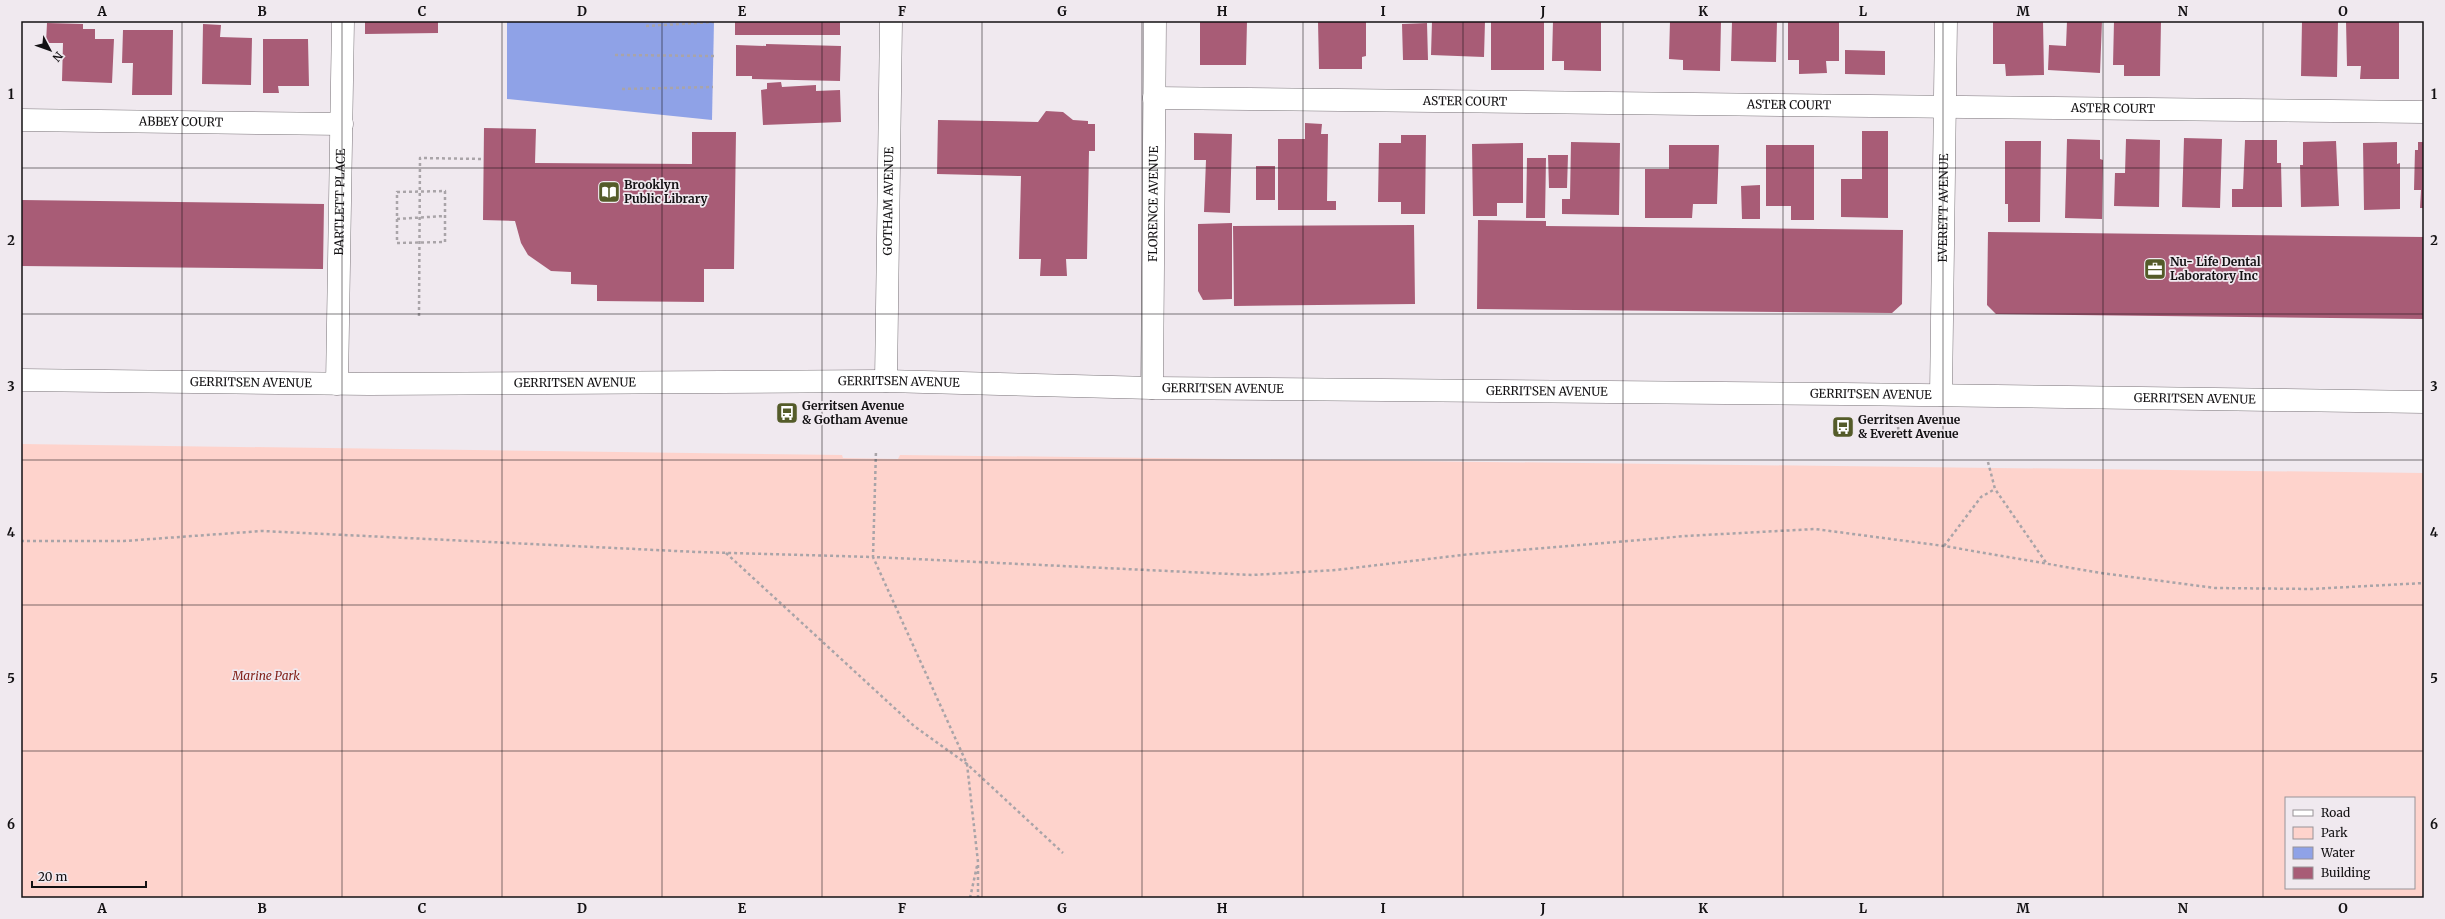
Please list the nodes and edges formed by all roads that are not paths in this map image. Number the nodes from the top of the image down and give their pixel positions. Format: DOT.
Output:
graph roads {
  1 [pos="343,21"];
  2 [pos="891,21"];
  3 [pos="1155,21"];
  4 [pos="1946,21"];
  5 [pos="1154,98"];
  6 [pos="1945,107"];
  7 [pos="2424,112"];
  8 [pos="21,120"];
  9 [pos="342,124"];
  10 [pos="21,380"];
  11 [pos="886,381"];
  12 [pos="337,384"];
  13 [pos="1152,388"];
  14 [pos="1941,395"];
  15 [pos="2424,402"];
  1 -- 9 [label="street, BARTLETT PLACE"];
  2 -- 11 [label="street, GOTHAM AVENUE"];
  3 -- 5 [label="street, FLORENCE AVENUE"];
  4 -- 6 [label="street, EVERETT AVENUE"];
  5 -- 6 [label="street, ASTER COURT"];
  5 -- 13 [label="street, FLORENCE AVENUE"];
  6 -- 7 [label="street, ASTER COURT"];
  6 -- 14 [label="street, EVERETT AVENUE"];
  8 -- 9 [label="street, ABBEY COURT"];
  9 -- 12 [label="street, BARTLETT PLACE"];
  10 -- 12 [label="street, GERRITSEN AVENUE"];
  11 -- 12 [label="street, GERRITSEN AVENUE"];
  11 -- 13 [label="street, GERRITSEN AVENUE"];
  13 -- 14 [label="street, GERRITSEN AVENUE"];
  14 -- 15 [label="street, GERRITSEN AVENUE"];
}
